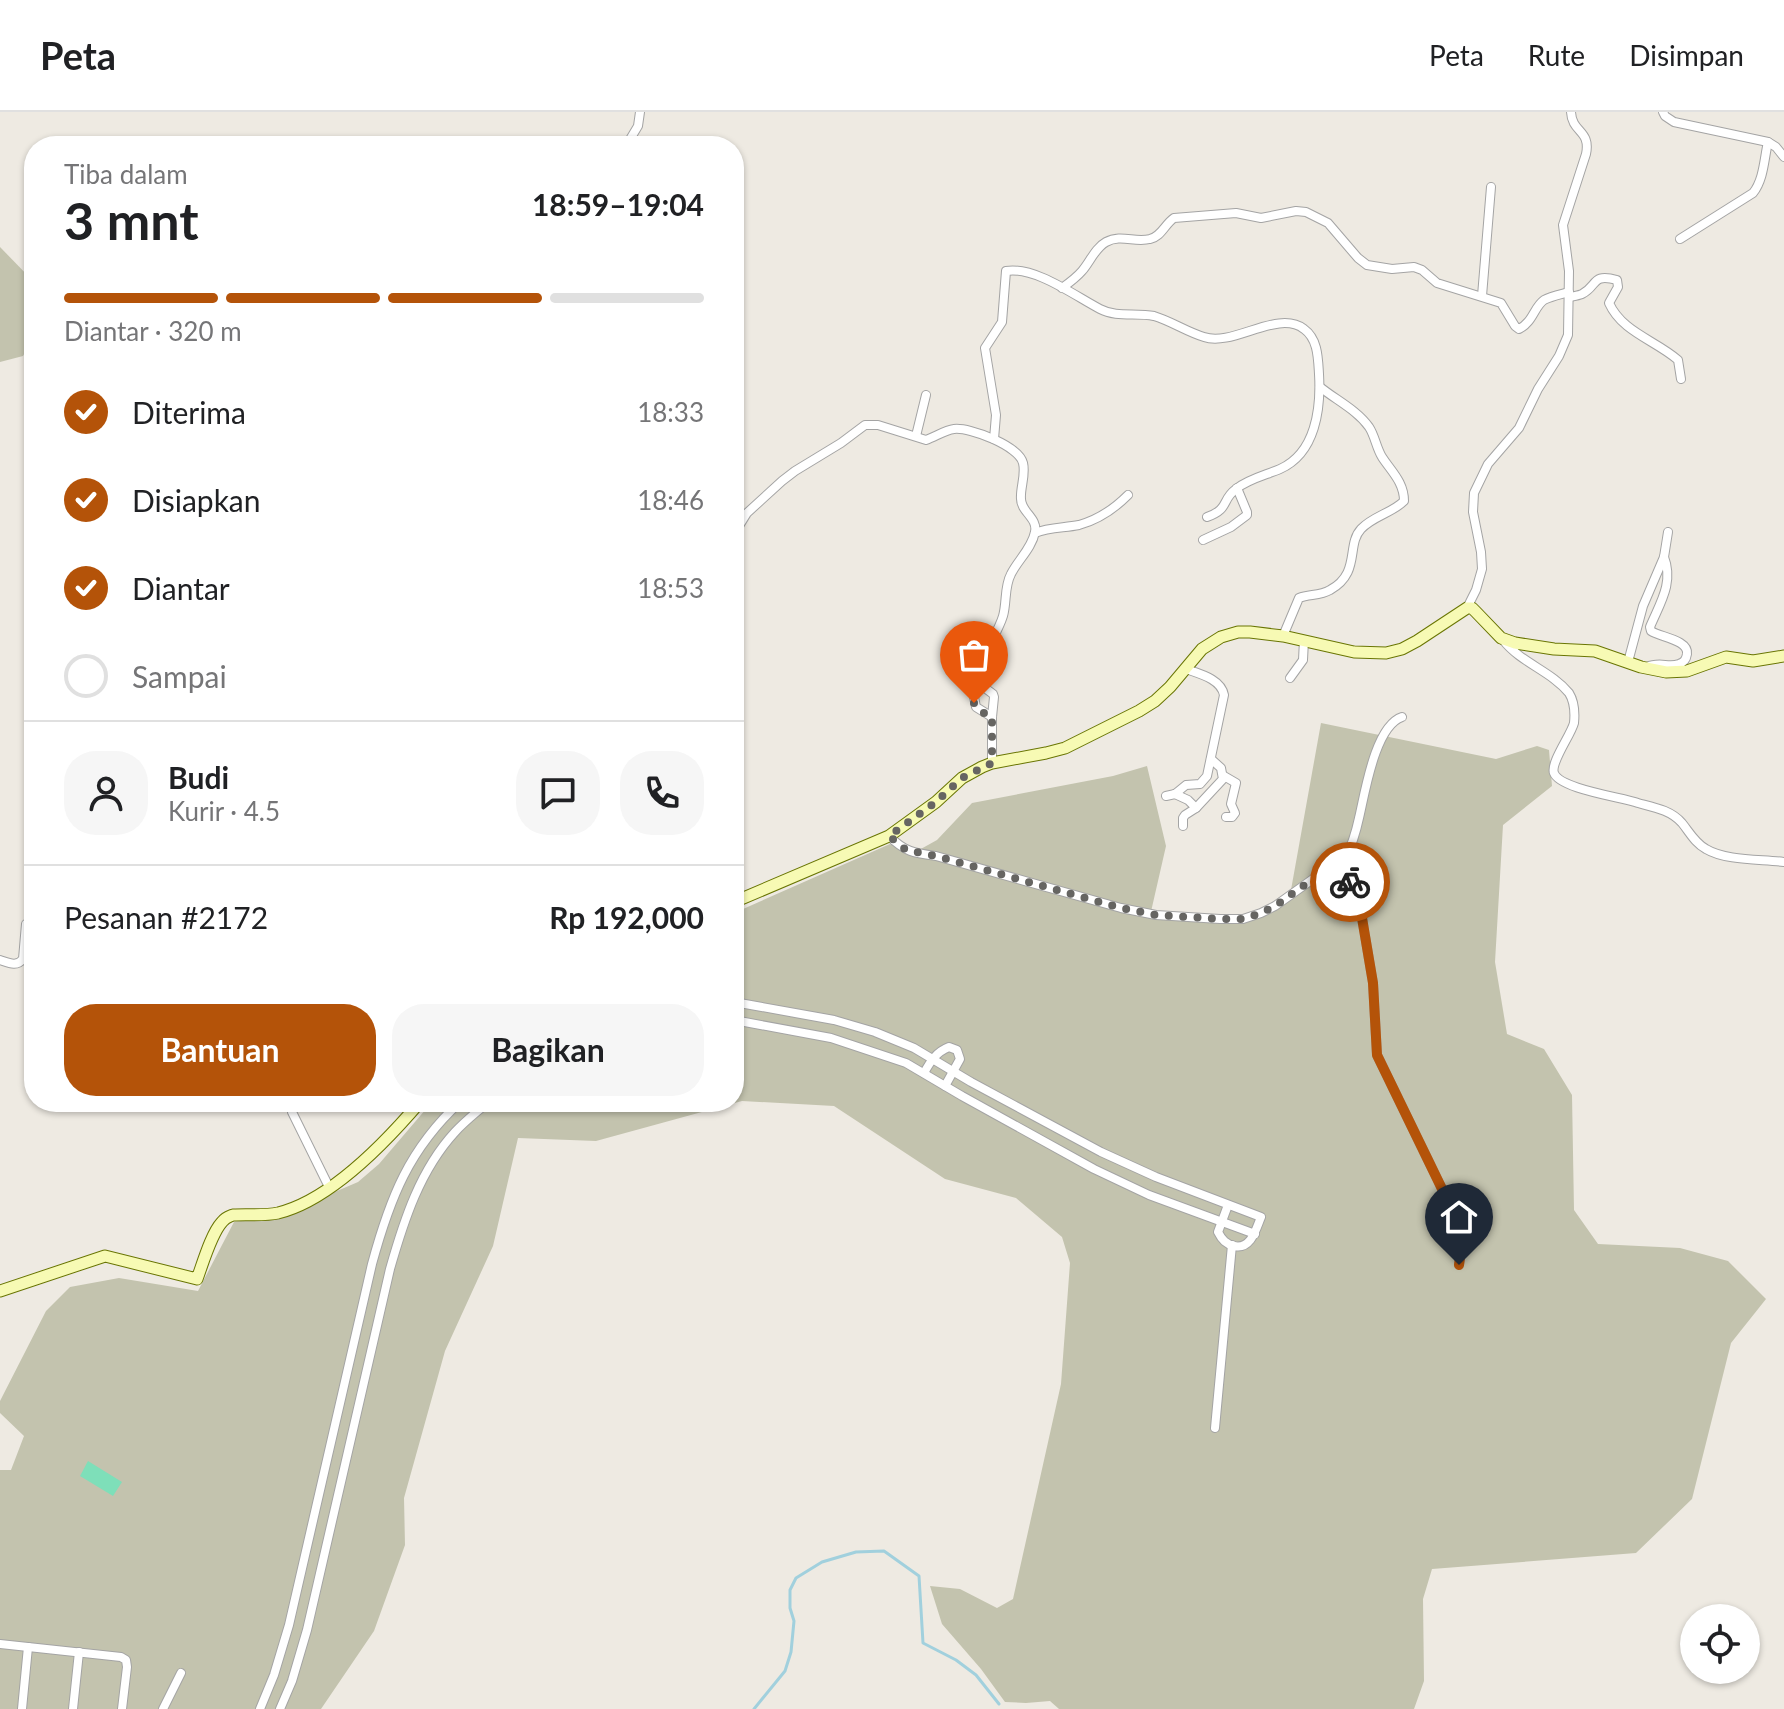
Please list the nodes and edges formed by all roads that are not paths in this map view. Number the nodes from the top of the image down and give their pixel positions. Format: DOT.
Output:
graph roads {
  1 [pos="640,112"];
  2 [pos="1571,112"];
  3 [pos="1663,112"];
  4 [pos="632,136"];
  5 [pos="1768,142"];
  6 [pos="1784,157"];
  7 [pos="1491,187"];
  8 [pos="1680,239"];
  9 [pos="1062,288"];
  10 [pos="1569,295"];
  11 [pos="1482,296"];
  12 [pos="1681,379"];
  13 [pos="1320,387"];
  14 [pos="926,395"];
  15 [pos="916,436"];
  16 [pos="994,439"];
  17 [pos="1237,488"];
  18 [pos="1128,495"];
  19 [pos="1207,517"];
  20 [pos="744,518"];
  21 [pos="1668,532"];
  22 [pos="1035,533"];
  23 [pos="1203,540"];
  24 [pos="1664,557"];
  25 [pos="1467,608"];
  26 [pos="1283,636"];
  27 [pos="1501,638"];
  28 [pos="1304,640"];
  29 [pos="1784,656"];
  30 [pos="1628,662"];
  31 [pos="1646,668"];
  32 [pos="1186,669"];
  33 [pos="1290,678"];
  34 [pos="981,685"];
  35 [pos="992,717"];
  36 [pos="1402,717"];
  37 [pos="1211,759"];
  38 [pos="992,763"];
  39 [pos="1224,776"];
  40 [pos="1196,808"];
  41 [pos="1226,817"];
  42 [pos="1183,826"];
  43 [pos="889,836"];
  44 [pos="1345,860"];
  45 [pos="1784,862"];
  46 [pos="744,898"];
  47 [pos="24,947"];
  48 [pos="0,960"];
  49 [pos="744,1003"];
  50 [pos="744,1022"];
  51 [pos="933,1059"];
  52 [pos="954,1072"];
  53 [pos="924,1073"];
  54 [pos="945,1086"];
  55 [pos="292,1112"];
  56 [pos="410,1112"];
  57 [pos="449,1112"];
  58 [pos="477,1112"];
  59 [pos="329,1187"];
  60 [pos="1228,1205"];
  61 [pos="1221,1222"];
  62 [pos="1255,1234"];
  63 [pos="1232,1245"];
  64 [pos="1459,1265"];
  65 [pos="0,1291"];
  66 [pos="1215,1428"];
  67 [pos="304,1559"];
  68 [pos="323,1561"];
  69 [pos="298,1588"];
  70 [pos="316,1591"];
  71 [pos="0,1644"];
  72 [pos="28,1647"];
  73 [pos="79,1652"];
  74 [pos="181,1673"];
  75 [pos="22,1709"];
  76 [pos="73,1709"];
  77 [pos="122,1709"];
  78 [pos="163,1709"];
  79 [pos="260,1709"];
  80 [pos="280,1709"];
  1 -- 4 [label="street"];
  2 -- 10 [label="street"];
  3 -- 5 [label="street"];
  5 -- 6 [label="street"];
  5 -- 8 [label="street"];
  7 -- 11 [label="street"];
  9 -- 11 [label="street"];
  9 -- 13 [label="street"];
  9 -- 16 [label="street"];
  10 -- 11 [label="street"];
  10 -- 12 [label="street"];
  10 -- 25 [label="street"];
  13 -- 17 [label="street"];
  13 -- 26 [label="street"];
  14 -- 15 [label="street"];
  15 -- 16 [label="street"];
  15 -- 20 [label="street"];
  16 -- 22 [label="street"];
  17 -- 19 [label="street"];
  17 -- 23 [label="street"];
  18 -- 22 [label="street"];
  21 -- 24 [label="street"];
  22 -- 34 [label="street"];
  24 -- 30 [label="street"];
  24 -- 31 [label="street"];
  25 -- 27 [label="street"];
  25 -- 28 [label="street"];
  26 -- 28 [label="street"];
  26 -- 32 [label="street"];
  27 -- 30 [label="street"];
  27 -- 45 [label="street"];
  28 -- 33 [label="street"];
  29 -- 31 [label="street"];
  30 -- 31 [label="street"];
  32 -- 37 [label="street"];
  32 -- 38 [label="street"];
  34 -- 35 [label="street"];
  34 -- 35 [label="street"];
  35 -- 38 [label="street"];
  36 -- 44 [label="street"];
  37 -- 39 [label="street"];
  37 -- 40 [label="street"];
  38 -- 43 [label="street"];
  39 -- 40 [label="street"];
  39 -- 41 [label="street"];
  40 -- 42 [label="street"];
  43 -- 44 [label="street"];
  43 -- 46 [label="street"];
  44 -- 64 [label="street"];
  47 -- 48 [label="street"];
  49 -- 51 [label="street"];
  50 -- 53 [label="street"];
  51 -- 52 [label="street"];
  51 -- 52 [label="street"];
  51 -- 53 [label="street"];
  52 -- 54 [label="street"];
  52 -- 60 [label="street"];
  53 -- 54 [label="street"];
  54 -- 61 [label="street"];
  55 -- 59 [label="street"];
  56 -- 59 [label="street"];
  57 -- 67 [label="street"];
  58 -- 68 [label="street"];
  59 -- 65 [label="street"];
  60 -- 61 [label="street"];
  60 -- 62 [label="street"];
  61 -- 62 [label="street"];
  61 -- 63 [label="street"];
  62 -- 63 [label="street"];
  63 -- 66 [label="street"];
  67 -- 68 [label="street"];
  67 -- 69 [label="street"];
  68 -- 70 [label="street"];
  69 -- 70 [label="street"];
  69 -- 79 [label="street"];
  70 -- 80 [label="street"];
  71 -- 72 [label="street"];
  72 -- 73 [label="street"];
  72 -- 75 [label="street"];
  73 -- 76 [label="street"];
  73 -- 77 [label="street"];
  74 -- 78 [label="street"];
}
